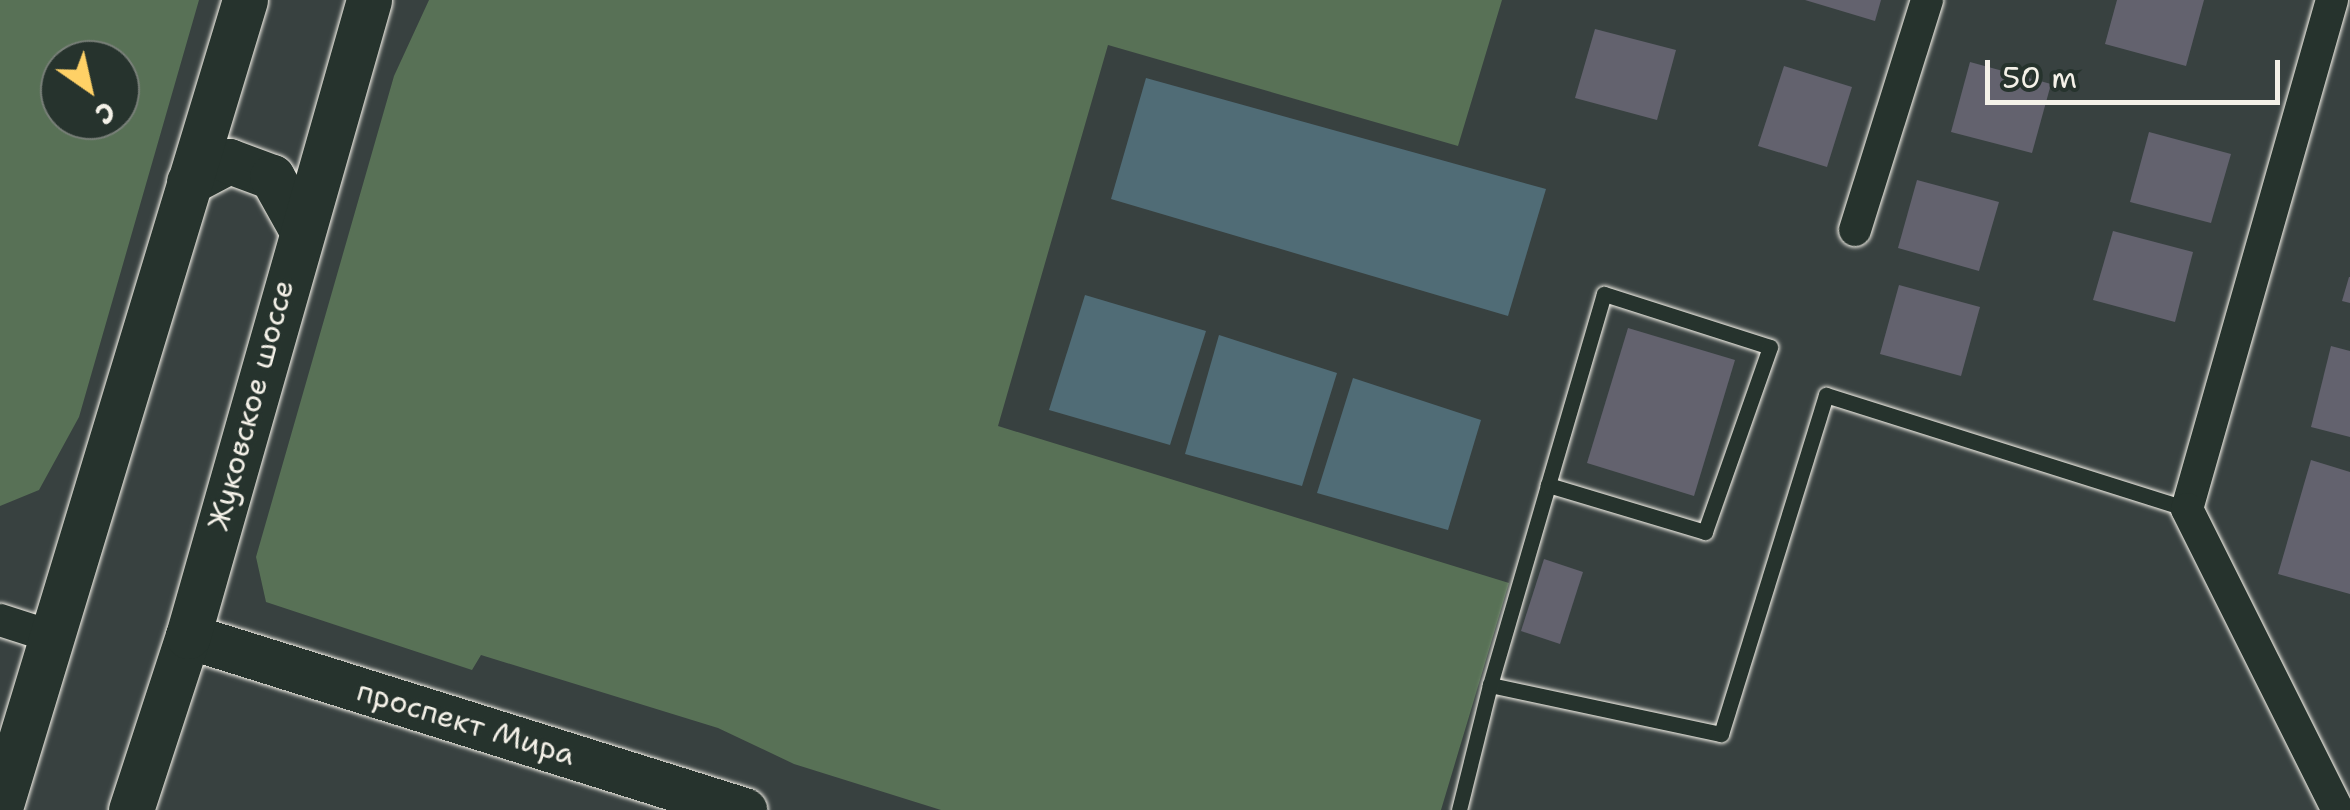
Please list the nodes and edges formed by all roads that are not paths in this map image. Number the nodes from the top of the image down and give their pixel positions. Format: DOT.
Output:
graph roads {
  1 [pos="244,0"];
  2 [pos="369,0"];
  3 [pos="1926,0"];
  4 [pos="2332,0"];
  5 [pos="189,182"];
  6 [pos="300,228"];
  7 [pos="1856,230"];
  8 [pos="1548,485"];
  9 [pos="2188,509"];
  10 [pos="0,620"];
  11 [pos="188,636"];
  12 [pos="53,637"];
  13 [pos="1490,685"];
  14 [pos="0,808"];
  15 [pos="141,808"];
  16 [pos="744,810"];
  17 [pos="1459,810"];
  18 [pos="2338,810"];
  1 -- 5 [label="main road"];
  2 -- 6 [label="main road, Жуковское шоссе"];
  3 -- 7 [label="street"];
  4 -- 9 [label="street"];
  5 -- 6 [label="main road"];
  5 -- 12 [label="main road"];
  6 -- 11 [label="main road, Жуковское шоссе"];
  8 -- 8 [label="lane"];
  8 -- 13 [label="lane"];
  9 -- 13 [label="lane"];
  9 -- 18 [label="street"];
  10 -- 12 [label="street"];
  11 -- 15 [label="main road, Жуковское шоссе"];
  11 -- 16 [label="main road, проспект Мира"];
  12 -- 14 [label="main road"];
  13 -- 17 [label="lane"];
}
